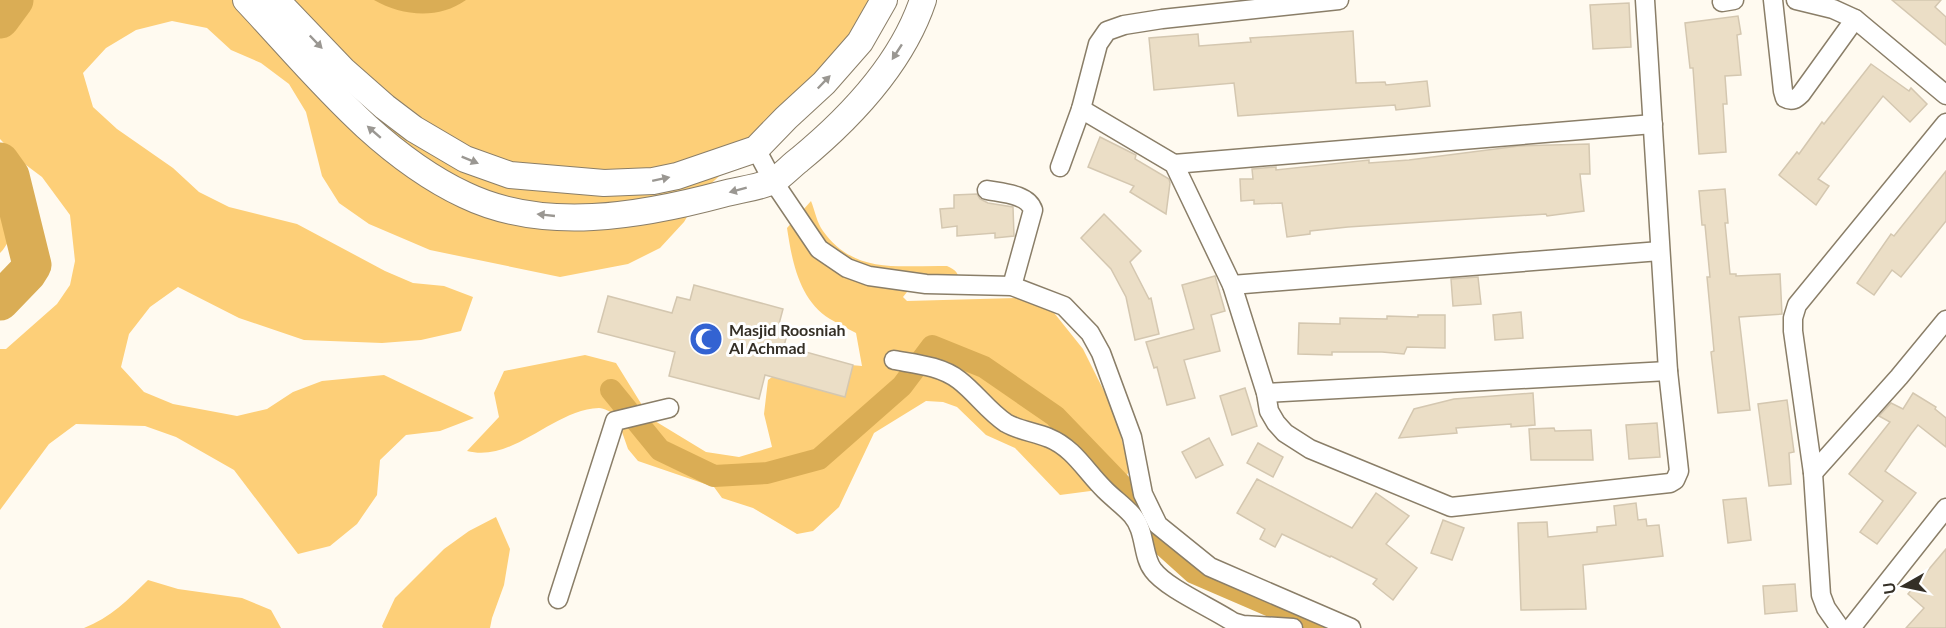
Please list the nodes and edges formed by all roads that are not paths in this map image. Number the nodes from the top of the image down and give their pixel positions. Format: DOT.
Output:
graph roads {
  1 [pos="246,0"];
  2 [pos="276,0"];
  3 [pos="884,0"];
  4 [pos="923,0"];
  5 [pos="1339,0"];
  6 [pos="1645,0"];
  7 [pos="1773,0"];
  8 [pos="1796,0"];
  9 [pos="1855,20"];
  10 [pos="1946,95"];
  11 [pos="1081,109"];
  12 [pos="1946,123"];
  13 [pos="1653,124"];
  14 [pos="756,150"];
  15 [pos="1174,164"];
  16 [pos="1060,167"];
  17 [pos="773,181"];
  18 [pos="987,190"];
  19 [pos="1660,251"];
  20 [pos="1232,285"];
  21 [pos="1012,286"];
  22 [pos="1946,320"];
  23 [pos="894,360"];
  24 [pos="1668,371"];
  25 [pos="1266,393"];
  26 [pos="669,408"];
  27 [pos="1813,473"];
  28 [pos="1946,508"];
  29 [pos="558,599"];
  30 [pos="1293,628"];
  31 [pos="1351,628"];
  32 [pos="1840,628"];
  33 [pos="1851,628"];
  17 -- 1 [label="street, one-way"];
  2 -- 14 [label="street, one-way"];
  14 -- 3 [label="street, one-way"];
  4 -- 17 [label="street, one-way"];
  5 -- 11 [label="street"];
  6 -- 13 [label="street"];
  7 -- 9 [label="street"];
  8 -- 9 [label="street"];
  9 -- 10 [label="street"];
  11 -- 15 [label="street"];
  11 -- 16 [label="street"];
  12 -- 27 [label="street"];
  13 -- 15 [label="street"];
  13 -- 19 [label="street"];
  14 -- 17 [label="street"];
  15 -- 20 [label="street"];
  17 -- 21 [label="street"];
  18 -- 21 [label="street"];
  19 -- 20 [label="street"];
  19 -- 24 [label="street"];
  20 -- 25 [label="street"];
  21 -- 31 [label="street"];
  22 -- 27 [label="street"];
  23 -- 30 [label="street"];
  24 -- 25 [label="street"];
  24 -- 25 [label="street"];
  26 -- 29 [label="street"];
  27 -- 32 [label="street"];
  28 -- 33 [label="street"];
}
